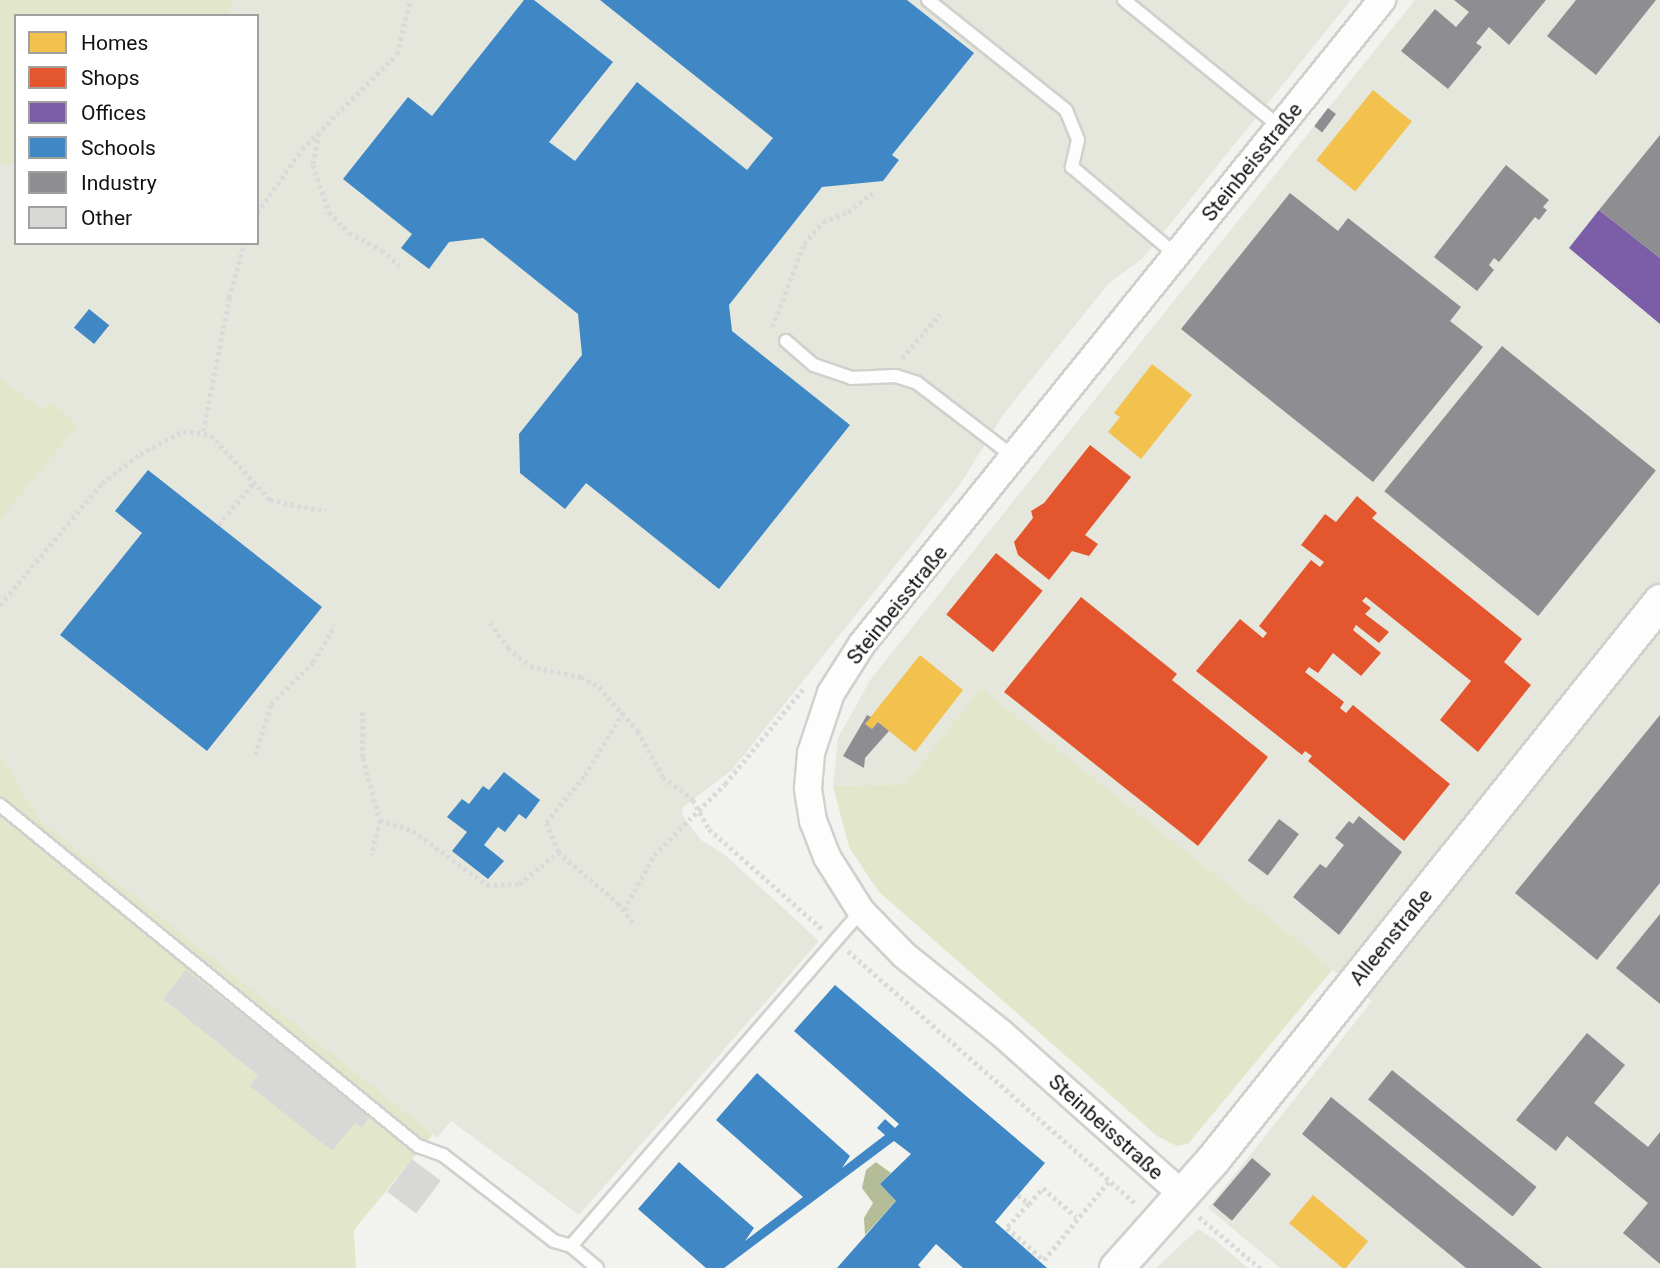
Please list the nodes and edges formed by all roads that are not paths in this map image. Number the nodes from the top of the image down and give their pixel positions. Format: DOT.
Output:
graph roads {
  1 [pos="928,0"];
  2 [pos="1124,0"];
  3 [pos="1382,0"];
  4 [pos="1280,128"];
  5 [pos="1176,256"];
  6 [pos="786,341"];
  7 [pos="1015,458"];
  8 [pos="1660,601"];
  9 [pos="0,805"];
  10 [pos="861,911"];
  11 [pos="1187,1210"];
  12 [pos="571,1246"];
  13 [pos="596,1268"];
  14 [pos="1116,1268"];
  1 -- 5 [label="lane"];
  2 -- 4 [label="lane"];
  3 -- 4 [label="street, Steinbeisstraße"];
  4 -- 5 [label="street, Steinbeisstraße"];
  5 -- 7 [label="street, Steinbeisstraße"];
  6 -- 7 [label="lane"];
  7 -- 10 [label="street, Steinbeisstraße"];
  8 -- 11 [label="street, Alleenstraße"];
  9 -- 12 [label="lane"];
  10 -- 11 [label="street, Steinbeisstraße"];
  10 -- 12 [label="lane"];
  11 -- 14 [label="street, Alleenstraße"];
  12 -- 13 [label="lane"];
}
